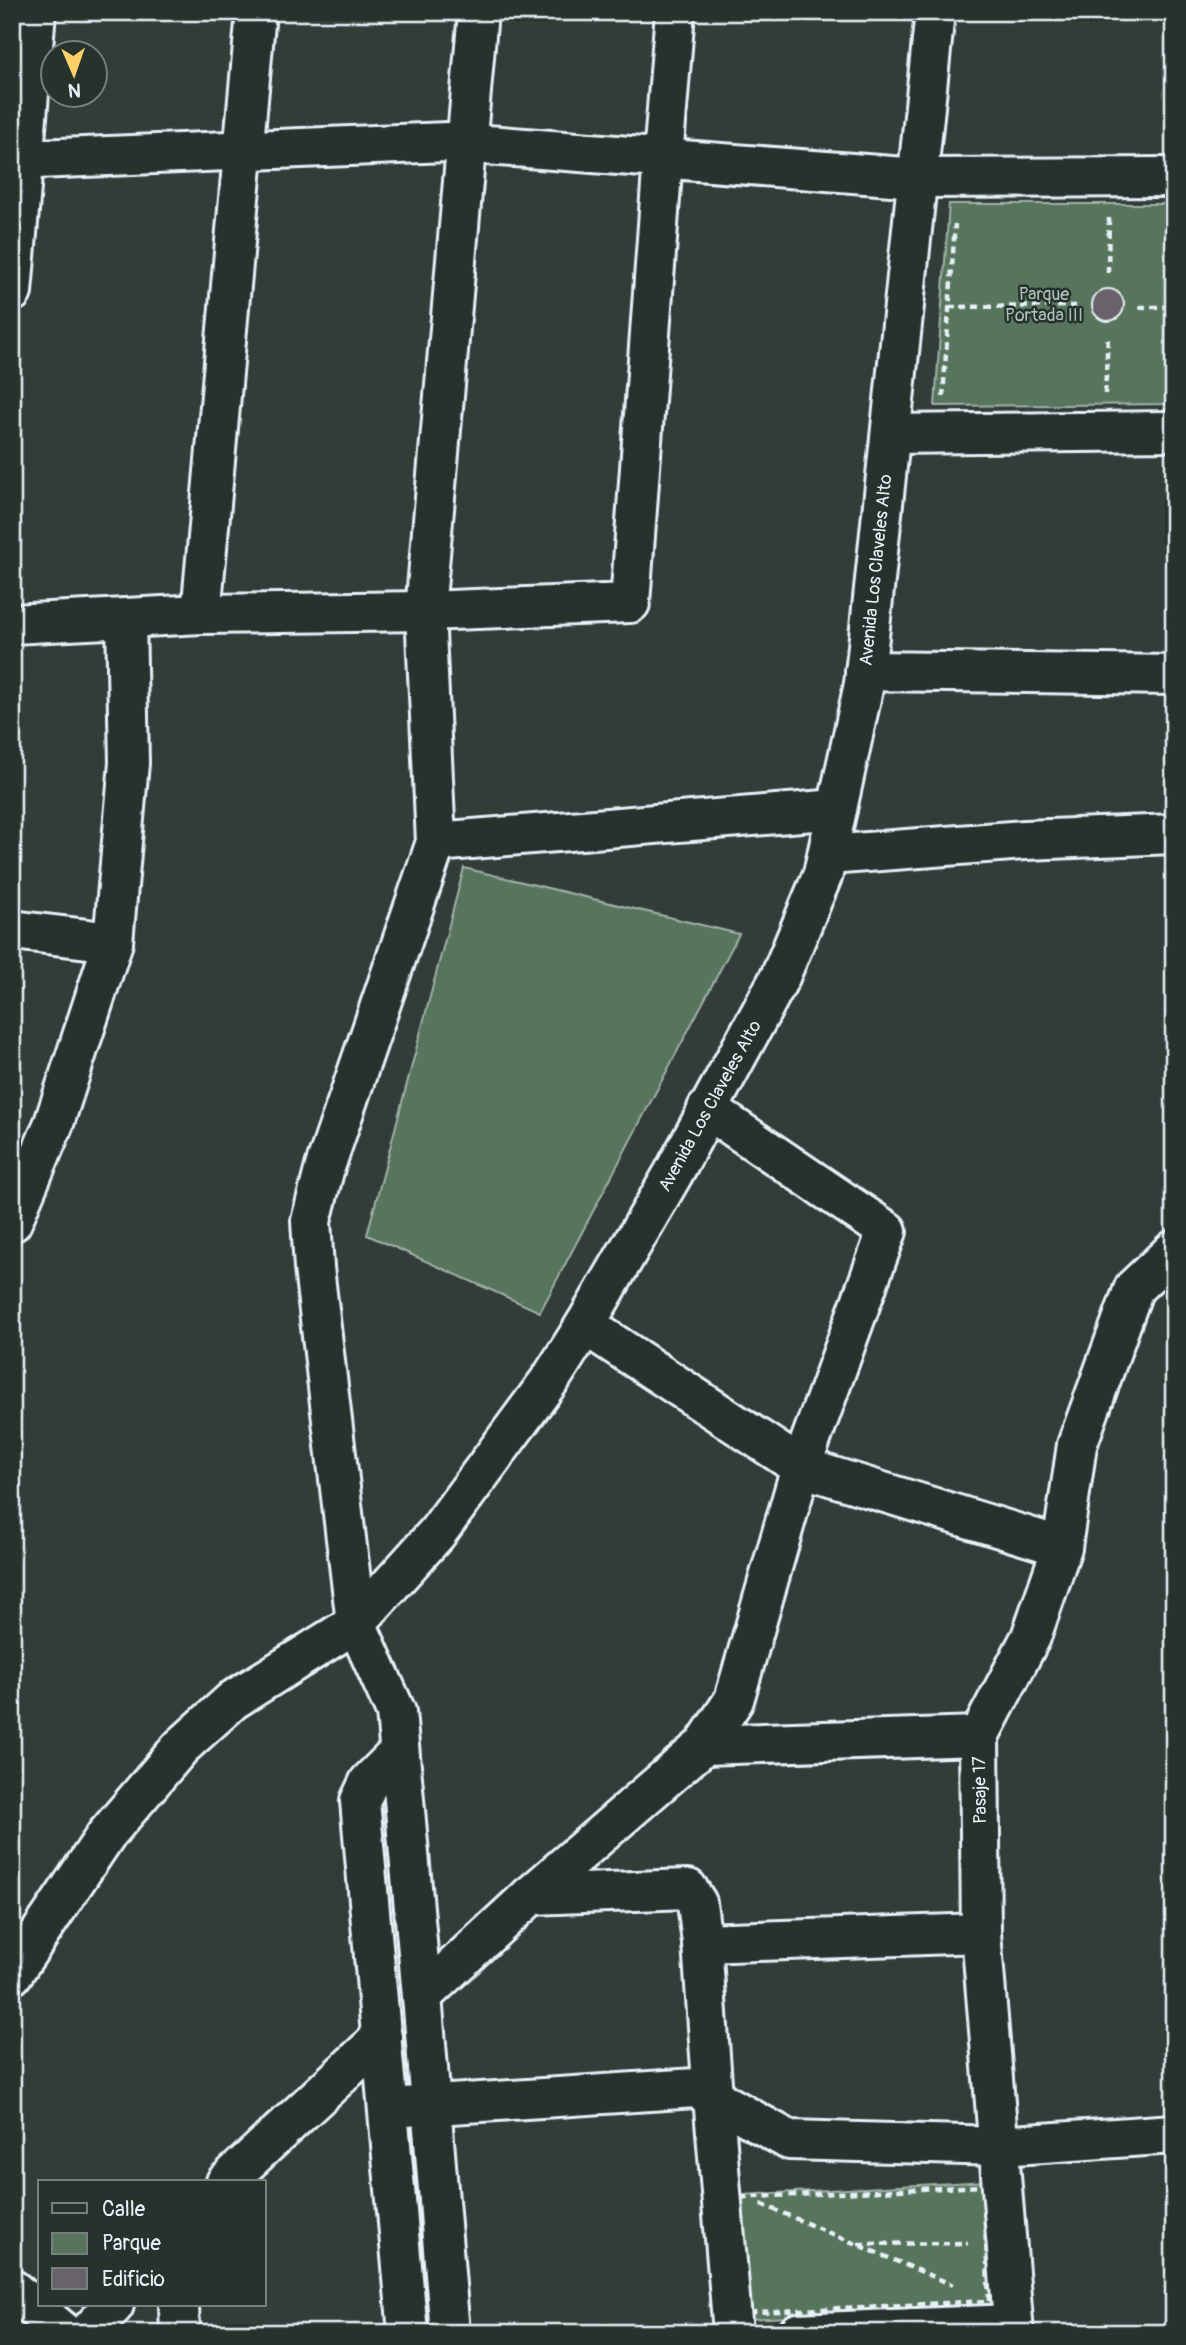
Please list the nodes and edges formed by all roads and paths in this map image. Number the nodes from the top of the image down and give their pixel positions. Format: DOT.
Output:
graph roads {
  1 [pos="36,12"];
  2 [pos="256,12"];
  3 [pos="478,12"];
  4 [pos="675,12"];
  5 [pos="935,12"];
  6 [pos="466,144"];
  7 [pos="244,151"];
  8 [pos="663,159"];
  9 [pos="17,160"];
  10 [pos="1174,177"];
  11 [pos="918,178"];
  12 [pos="956,212"];
  13 [pos="1109,212"];
  14 [pos="1108,273"];
  15 [pos="12,292"];
  16 [pos="1077,306"];
  17 [pos="949,307"];
  18 [pos="1139,307"];
  19 [pos="1174,307"];
  20 [pos="1108,335"];
  21 [pos="956,398"];
  22 [pos="1105,398"];
  23 [pos="1174,431"];
  24 [pos="891,434"];
  25 [pos="425,611"];
  26 [pos="201,614"];
  27 [pos="126,618"];
  28 [pos="12,624"];
  29 [pos="865,671"];
  30 [pos="1174,675"];
  31 [pos="837,808"];
  32 [pos="1174,834"];
  33 [pos="436,842"];
  34 [pos="828,855"];
  35 [pos="12,930"];
  36 [pos="113,942"];
  37 [pos="707,1109"];
  38 [pos="12,1222"];
  39 [pos="1174,1250"];
  40 [pos="585,1325"];
  41 [pos="801,1467"];
  42 [pos="1062,1547"];
  43 [pos="356,1623"];
  44 [pos="979,1735"];
  45 [pos="704,1745"];
  46 [pos="399,1752"];
  47 [pos="531,1895"];
  48 [pos="981,1933"];
  49 [pos="702,1943"];
  50 [pos="12,1975"];
  51 [pos="422,1996"];
  52 [pos="382,2037"];
  53 [pos="713,2097"];
  54 [pos="431,2105"];
  55 [pos="388,2108"];
  56 [pos="1174,2134"];
  57 [pos="999,2146"];
  58 [pos="228,2180"];
  59 [pos="747,2198"];
  60 [pos="986,2243"];
  61 [pos="855,2244"];
  62 [pos="12,2289"];
  63 [pos="965,2291"];
  64 [pos="977,2296"];
  65 [pos="113,2306"];
  66 [pos="179,2306"];
  67 [pos="1005,2319"];
  68 [pos="65,2333"];
  69 [pos="88,2333"];
  70 [pos="180,2333"];
  71 [pos="408,2333"];
  72 [pos="450,2333"];
  73 [pos="733,2333"];
  74 [pos="798,2333"];
  1 -- 9 [label="street"];
  2 -- 7 [label="street"];
  3 -- 6 [label="street"];
  4 -- 8 [label="street"];
  5 -- 11 [label="street, Avenida Los Claveles Alto"];
  6 -- 7 [label="street"];
  6 -- 8 [label="street"];
  6 -- 25 [label="street"];
  7 -- 9 [label="street"];
  7 -- 26 [label="street"];
  8 -- 11 [label="street"];
  8 -- 25 [label="street"];
  9 -- 15 [label="street"];
  10 -- 11 [label="street"];
  11 -- 24 [label="street, Avenida Los Claveles Alto"];
  12 -- 17 [label="path"];
  13 -- 14 [label="path"];
  16 -- 17 [label="path"];
  17 -- 21 [label="path"];
  18 -- 19 [label="path"];
  20 -- 22 [label="path"];
  23 -- 24 [label="street"];
  24 -- 29 [label="street, Avenida Los Claveles Alto"];
  25 -- 26 [label="street"];
  25 -- 33 [label="street"];
  26 -- 27 [label="street"];
  27 -- 28 [label="street"];
  27 -- 36 [label="street"];
  29 -- 30 [label="street"];
  29 -- 31 [label="street, Avenida Los Claveles Alto"];
  31 -- 33 [label="street"];
  31 -- 34 [label="street, Avenida Los Claveles Alto"];
  32 -- 34 [label="street"];
  33 -- 43 [label="street"];
  34 -- 37 [label="street, Avenida Los Claveles Alto"];
  35 -- 36 [label="street"];
  36 -- 38 [label="street"];
  37 -- 40 [label="street, Avenida Los Claveles Alto"];
  37 -- 41 [label="street"];
  39 -- 42 [label="street, Pasaje 17"];
  40 -- 41 [label="street"];
  40 -- 43 [label="street, Avenida Los Claveles Alto"];
  41 -- 42 [label="street"];
  41 -- 45 [label="street"];
  42 -- 44 [label="street, Pasaje 17"];
  43 -- 46 [label="street"];
  43 -- 50 [label="street, Avenida Los Claveles Alto"];
  44 -- 45 [label="street"];
  44 -- 48 [label="street, Pasaje 17"];
  45 -- 47 [label="street"];
  46 -- 51 [label="street"];
  46 -- 52 [label="street"];
  47 -- 49 [label="street"];
  47 -- 51 [label="street"];
  48 -- 49 [label="street"];
  48 -- 57 [label="street, Pasaje 17"];
  49 -- 53 [label="street"];
  51 -- 54 [label="street"];
  52 -- 55 [label="street"];
  52 -- 58 [label="street"];
  53 -- 54 [label="street"];
  53 -- 57 [label="street"];
  53 -- 73 [label="street"];
  54 -- 55 [label="street"];
  54 -- 72 [label="street"];
  55 -- 71 [label="street"];
  56 -- 57 [label="street"];
  57 -- 67 [label="street, Pasaje 17"];
  59 -- 60 [label="path"];
  59 -- 61 [label="path"];
  59 -- 67 [label="path"];
  60 -- 61 [label="path"];
  60 -- 67 [label="path"];
  61 -- 63 [label="path"];
  62 -- 68 [label="street"];
  64 -- 67 [label="path"];
  65 -- 69 [label="street"];
  66 -- 70 [label="street"];
  67 -- 74 [label="street"];
}
